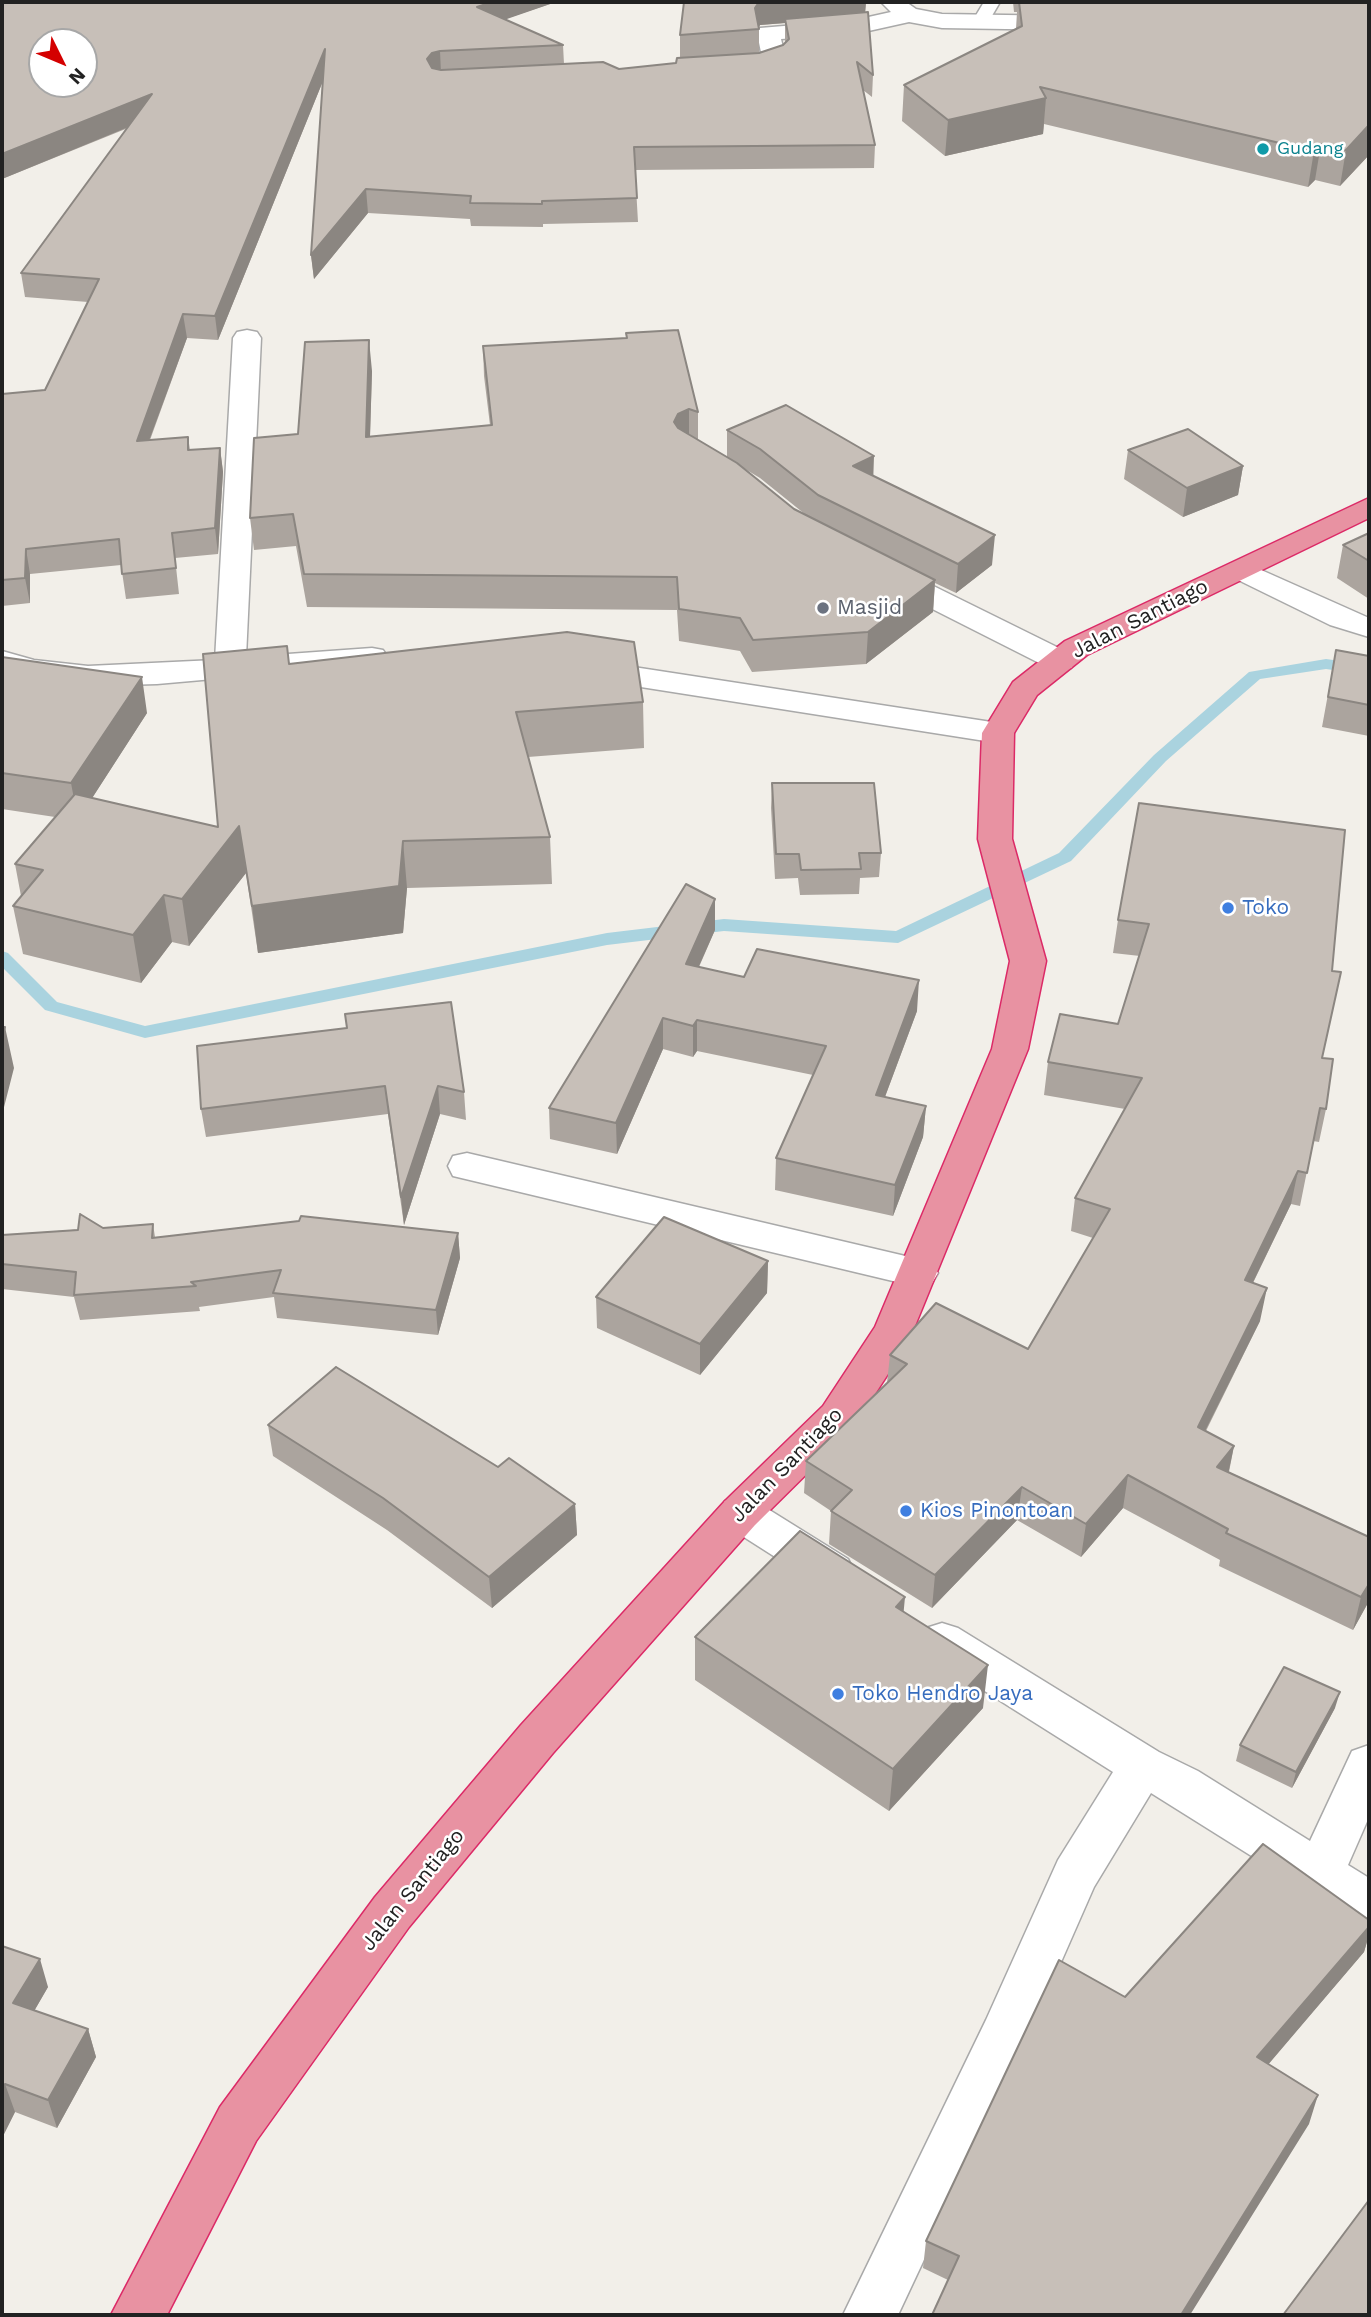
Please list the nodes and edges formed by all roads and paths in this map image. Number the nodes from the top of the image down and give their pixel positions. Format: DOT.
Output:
graph roads {
  1 [pos="992,2"];
  2 [pos="901,8"];
  3 [pos="979,22"];
  4 [pos="1091,23"];
  5 [pos="717,68"];
  6 [pos="247,338"];
  7 [pos="1369,507"];
  8 [pos="856,559"];
  9 [pos="1241,570"];
  10 [pos="1369,628"];
  11 [pos="401,654"];
  12 [pos="2,660"];
  13 [pos="1060,661"];
  14 [pos="557,665"];
  15 [pos="230,668"];
  16 [pos="998,733"];
  17 [pos="467,1166"];
  18 [pos="918,1273"];
  19 [pos="740,1513"];
  20 [pos="1369,1765"];
  21 [pos="1142,1766"];
  22 [pos="1320,1873"];
  23 [pos="1369,1904"];
  24 [pos="138,2315"];
  25 [pos="870,2315"];
  1 -- 3 [label="lane"];
  2 -- 3 [label="street"];
  2 -- 5 [label="street"];
  3 -- 4 [label="street"];
  6 -- 15 [label="street"];
  7 -- 9 [label="highway, Jalan Santiago"];
  8 -- 13 [label="street"];
  9 -- 10 [label="street"];
  9 -- 13 [label="highway, Jalan Santiago"];
  11 -- 15 [label="street"];
  12 -- 15 [label="street"];
  13 -- 16 [label="highway, Jalan Santiago"];
  14 -- 16 [label="street"];
  16 -- 18 [label="highway, Jalan Santiago"];
  17 -- 18 [label="street"];
  18 -- 19 [label="highway, Jalan Santiago"];
  19 -- 21 [label="street"];
  19 -- 24 [label="highway, Jalan Santiago"];
  20 -- 22 [label="street"];
  21 -- 22 [label="street"];
  21 -- 25 [label="street"];
  22 -- 23 [label="street"];
}
